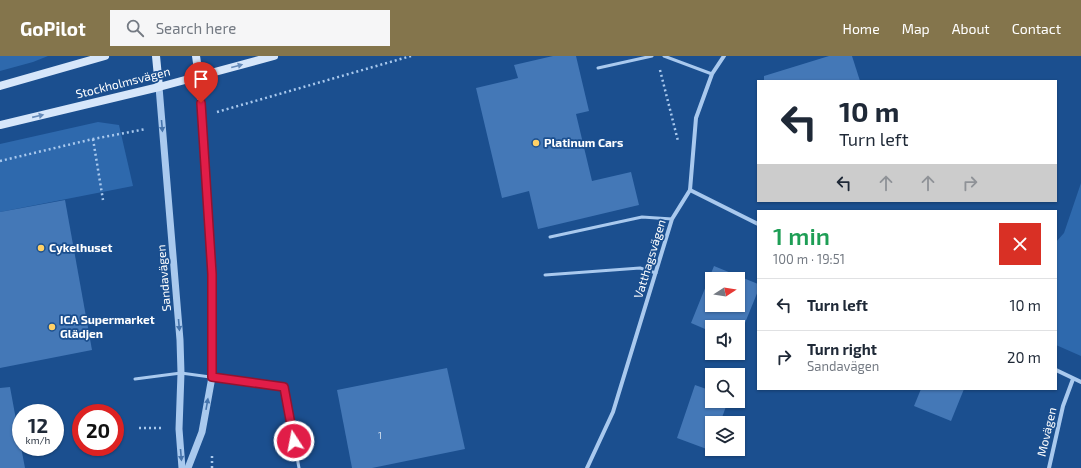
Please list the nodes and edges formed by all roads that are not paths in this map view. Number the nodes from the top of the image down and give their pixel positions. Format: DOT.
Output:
graph roads {
  1 [pos="85,56"];
  2 [pos="105,56"];
  3 [pos="156,56"];
  4 [pos="196,56"];
  5 [pos="274,56"];
  6 [pos="652,56"];
  7 [pos="664,56"];
  8 [pos="724,56"];
  9 [pos="77,65"];
  10 [pos="598,68"];
  11 [pos="712,74"];
  12 [pos="199,77"];
  13 [pos="0,86"];
  14 [pos="159,87"];
  15 [pos="0,125"];
  16 [pos="690,190"];
  17 [pos="672,219"];
  18 [pos="757,224"];
  19 [pos="550,237"];
  20 [pos="656,273"];
  21 [pos="545,275"];
  22 [pos="1057,371"];
  23 [pos="181,373"];
  24 [pos="212,377"];
  25 [pos="135,379"];
  26 [pos="1073,379"];
  27 [pos="1081,382"];
  28 [pos="182,468"];
  29 [pos="188,468"];
  30 [pos="300,468"];
  31 [pos="587,468"];
  32 [pos="1049,468"];
  1 -- 9 [label="main road"];
  2 -- 9 [label="main road"];
  3 -- 14 [label="main road"];
  4 -- 12 [label="main road"];
  12 -- 5 [label="main road, Stockholmsvägen, one-way"];
  6 -- 10 [label="lane"];
  7 -- 11 [label="lane"];
  8 -- 11 [label="street, Vatthagsvägen"];
  9 -- 13 [label="main road"];
  11 -- 16 [label="street, Vatthagsvägen"];
  12 -- 14 [label="main road, Stockholmsvägen"];
  12 -- 24 [label="street"];
  15 -- 14 [label="main road, Stockholmsvägen, one-way"];
  14 -- 23 [label="street, Sandavägen, one-way"];
  16 -- 17 [label="street, Vatthagsvägen"];
  16 -- 18 [label="street"];
  17 -- 19 [label="lane"];
  17 -- 20 [label="street, Vatthagsvägen"];
  20 -- 21 [label="lane"];
  20 -- 31 [label="street, Vatthagsvägen"];
  22 -- 26 [label="street"];
  23 -- 24 [label="lane"];
  23 -- 25 [label="lane"];
  23 -- 28 [label="street, Sandavägen, one-way"];
  29 -- 24 [label="street, one-way"];
  24 -- 30 [label="lane"];
  26 -- 27 [label="street"];
  26 -- 32 [label="street, Movägen"];
}
